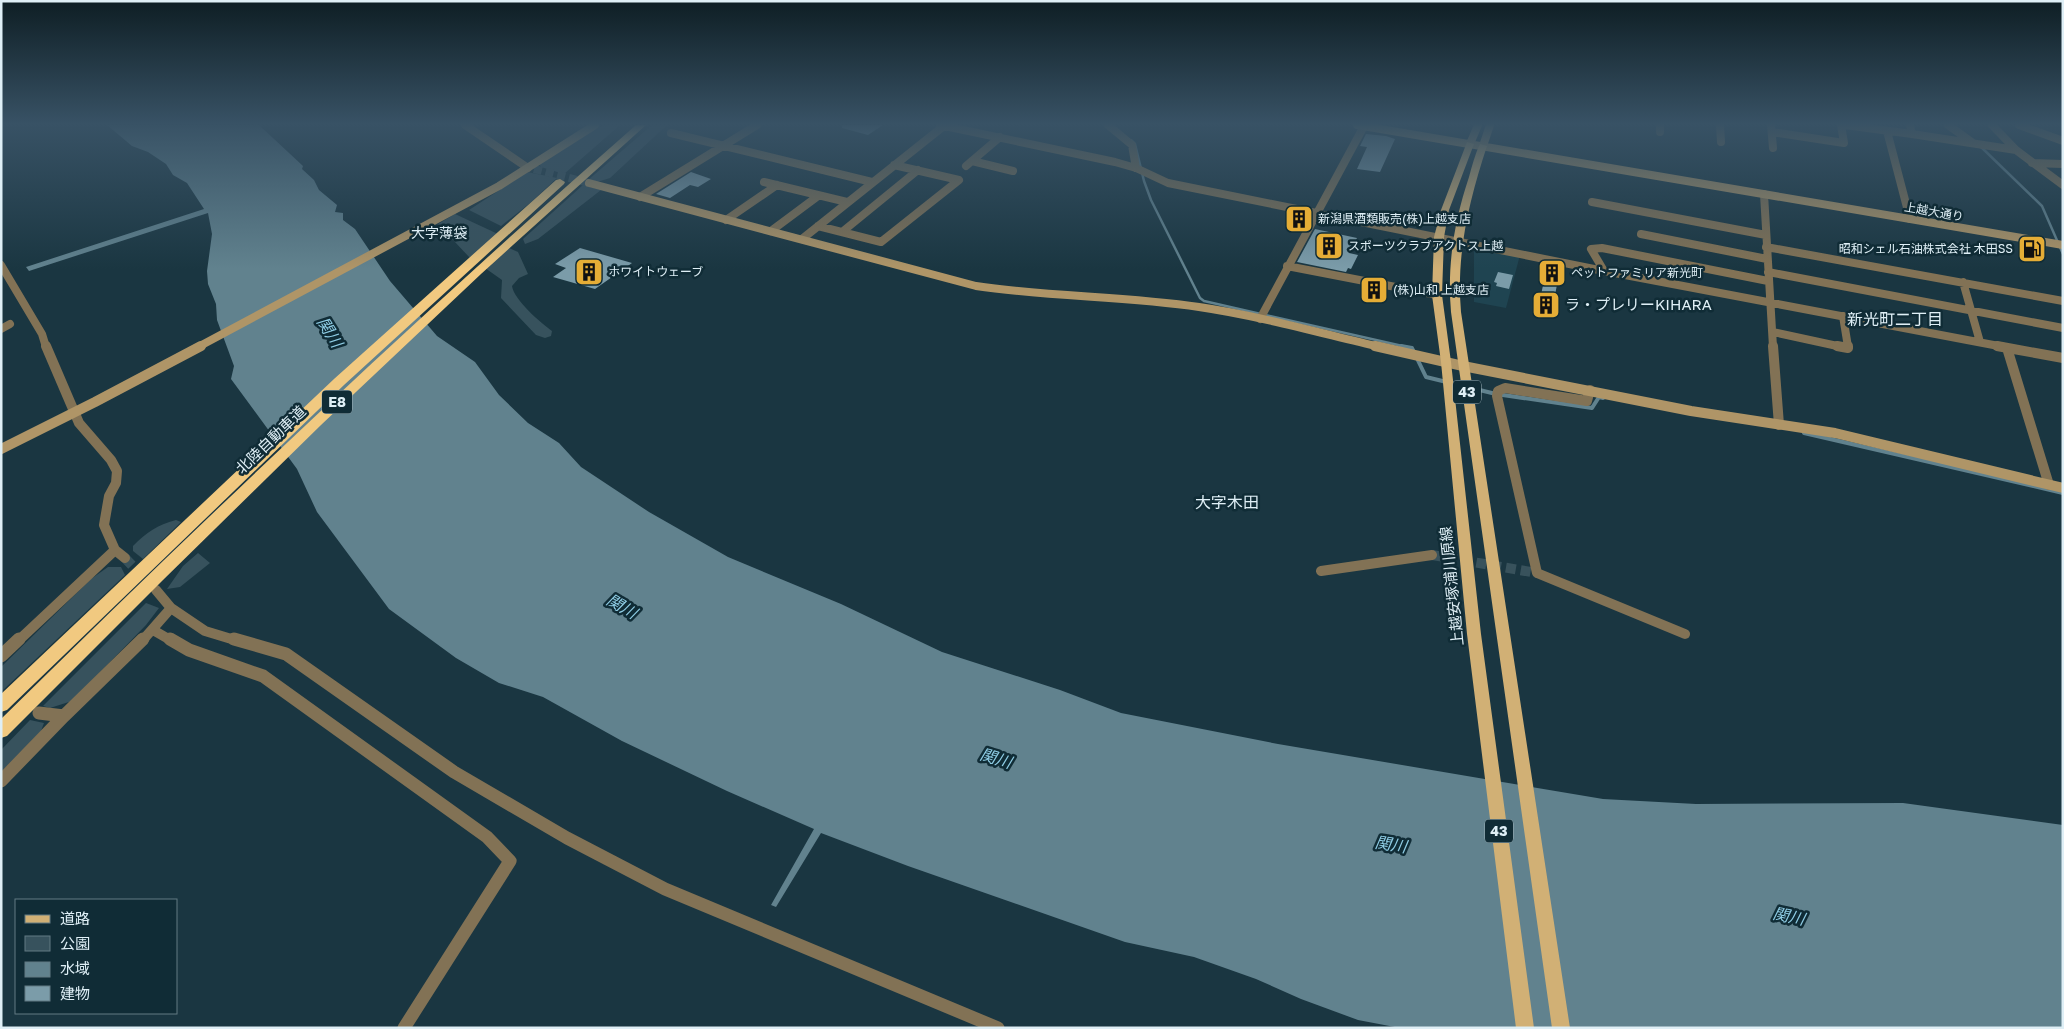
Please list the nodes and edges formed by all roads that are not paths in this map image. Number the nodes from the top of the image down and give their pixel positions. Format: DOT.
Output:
graph roads {
  1 [pos="522,173"];
  2 [pos="574,173"];
  3 [pos="583,173"];
  4 [pos="679,173"];
  5 [pos="835,173"];
  6 [pos="884,173"];
  7 [pos="914,173"];
  8 [pos="930,173"];
  9 [pos="1145,173"];
  10 [pos="1336,173"];
  11 [pos="1459,173"];
  12 [pos="1474,173"];
  13 [pos="1641,173"];
  14 [pos="1898,173"];
  15 [pos="2046,173"];
  16 [pos="764,182"];
  17 [pos="872,182"];
  18 [pos="589,183"];
  19 [pos="777,185"];
  20 [pos="2063,185"];
  21 [pos="1764,194"];
  22 [pos="818,196"];
  23 [pos="640,197"];
  24 [pos="847,202"];
  25 [pos="1592,202"];
  26 [pos="1316,212"];
  27 [pos="1910,219"];
  28 [pos="726,220"];
  29 [pos="818,226"];
  30 [pos="771,231"];
  31 [pos="842,232"];
  32 [pos="1641,234"];
  33 [pos="1766,235"];
  34 [pos="1439,237"];
  35 [pos="802,239"];
  36 [pos="1457,241"];
  37 [pos="2063,245"];
  38 [pos="495,247"];
  39 [pos="1766,247"];
  40 [pos="1767,259"];
  41 [pos="1,265"];
  42 [pos="1288,266"];
  43 [pos="1604,271"];
  44 [pos="1768,277"];
  45 [pos="1963,282"];
  46 [pos="1437,295"];
  47 [pos="1770,301"];
  48 [pos="2063,301"];
  49 [pos="1970,310"];
  50 [pos="1843,316"];
  51 [pos="1260,319"];
  52 [pos="10,324"];
  53 [pos="2063,328"];
  54 [pos="1,329"];
  55 [pos="1773,332"];
  56 [pos="1980,342"];
  57 [pos="2006,348"];
  58 [pos="2063,358"];
  59 [pos="1446,362"];
  60 [pos="1464,366"];
  61 [pos="1590,390"];
  62 [pos="74,413"];
  63 [pos="1779,425"];
  64 [pos="1,449"];
  65 [pos="2049,485"];
  66 [pos="2063,488"];
  67 [pos="175,548"];
  68 [pos="115,550"];
  69 [pos="1432,554"];
  70 [pos="125,558"];
  71 [pos="1321,571"];
  72 [pos="156,590"];
  73 [pos="171,608"];
  74 [pos="153,630"];
  75 [pos="1685,634"];
  76 [pos="1,656"];
  77 [pos="1,705"];
  78 [pos="39,714"];
  79 [pos="64,716"];
  80 [pos="1,731"];
  81 [pos="1,781"];
  82 [pos="404,1028"];
  83 [pos="998,1028"];
  84 [pos="1524,1028"];
  85 [pos="1561,1028"];
  1 -- 62 [label="street"];
  2 -- 38 [label="highway, 北陸自動車道 / E8"];
  3 -- 38 [label="highway, 北陸自動車道 / E8"];
  4 -- 23 [label="street"];
  5 -- 17 [label="street"];
  6 -- 17 [label="street"];
  7 -- 31 [label="street"];
  8 -- 31 [label="street"];
  9 -- 26 [label="street"];
  10 -- 26 [label="street"];
  11 -- 34 [label="main road, 上越安塚浦川原線 / 43"];
  12 -- 36 [label="main road, 43"];
  13 -- 21 [label="street, 上越大通り"];
  14 -- 27 [label="street"];
  15 -- 20 [label="street"];
  16 -- 19 [label="street"];
  17 -- 24 [label="street"];
  18 -- 23 [label="street"];
  19 -- 22 [label="street"];
  19 -- 28 [label="street"];
  21 -- 27 [label="street, 上越大通り"];
  21 -- 33 [label="street"];
  22 -- 24 [label="street"];
  22 -- 30 [label="street"];
  23 -- 28 [label="street"];
  24 -- 29 [label="street"];
  25 -- 33 [label="street"];
  26 -- 34 [label="street"];
  26 -- 42 [label="street"];
  27 -- 37 [label="street, 上越大通り"];
  28 -- 30 [label="street"];
  29 -- 31 [label="street"];
  29 -- 35 [label="street"];
  30 -- 35 [label="street"];
  32 -- 40 [label="street"];
  33 -- 39 [label="street"];
  34 -- 36 [label="street"];
  34 -- 46 [label="main road, 上越安塚浦川原線 / 43"];
  35 -- 51 [label="street"];
  36 -- 43 [label="street"];
  36 -- 60 [label="main road, 43"];
  38 -- 67 [label="highway, 北陸自動車道 / E8"];
  39 -- 40 [label="street"];
  39 -- 45 [label="street"];
  40 -- 44 [label="street"];
  41 -- 62 [label="street"];
  42 -- 46 [label="street"];
  42 -- 51 [label="street"];
  43 -- 44 [label="street"];
  43 -- 47 [label="street"];
  44 -- 47 [label="street"];
  44 -- 49 [label="street"];
  45 -- 48 [label="street"];
  45 -- 49 [label="street"];
  46 -- 59 [label="main road, 上越安塚浦川原線 / 43"];
  47 -- 50 [label="street"];
  47 -- 55 [label="street"];
  49 -- 53 [label="street"];
  49 -- 56 [label="street"];
  50 -- 55 [label="street"];
  50 -- 56 [label="street"];
  51 -- 59 [label="street"];
  52 -- 54 [label="street"];
  55 -- 63 [label="street"];
  56 -- 57 [label="street"];
  57 -- 58 [label="street"];
  57 -- 65 [label="street"];
  59 -- 60 [label="street"];
  59 -- 84 [label="main road, 上越安塚浦川原線 / 43"];
  60 -- 61 [label="street"];
  60 -- 85 [label="main road, 43"];
  61 -- 63 [label="street"];
  61 -- 75 [label="street"];
  62 -- 64 [label="street"];
  62 -- 68 [label="street"];
  63 -- 65 [label="street"];
  65 -- 66 [label="street"];
  67 -- 77 [label="highway, 北陸自動車道 / E8"];
  67 -- 80 [label="highway, 北陸自動車道 / E8"];
  68 -- 70 [label="street"];
  68 -- 76 [label="street"];
  69 -- 71 [label="street"];
  72 -- 73 [label="street"];
  73 -- 74 [label="street"];
  73 -- 83 [label="street"];
  74 -- 79 [label="street"];
  74 -- 82 [label="street"];
  78 -- 79 [label="street"];
  79 -- 81 [label="street"];
}
